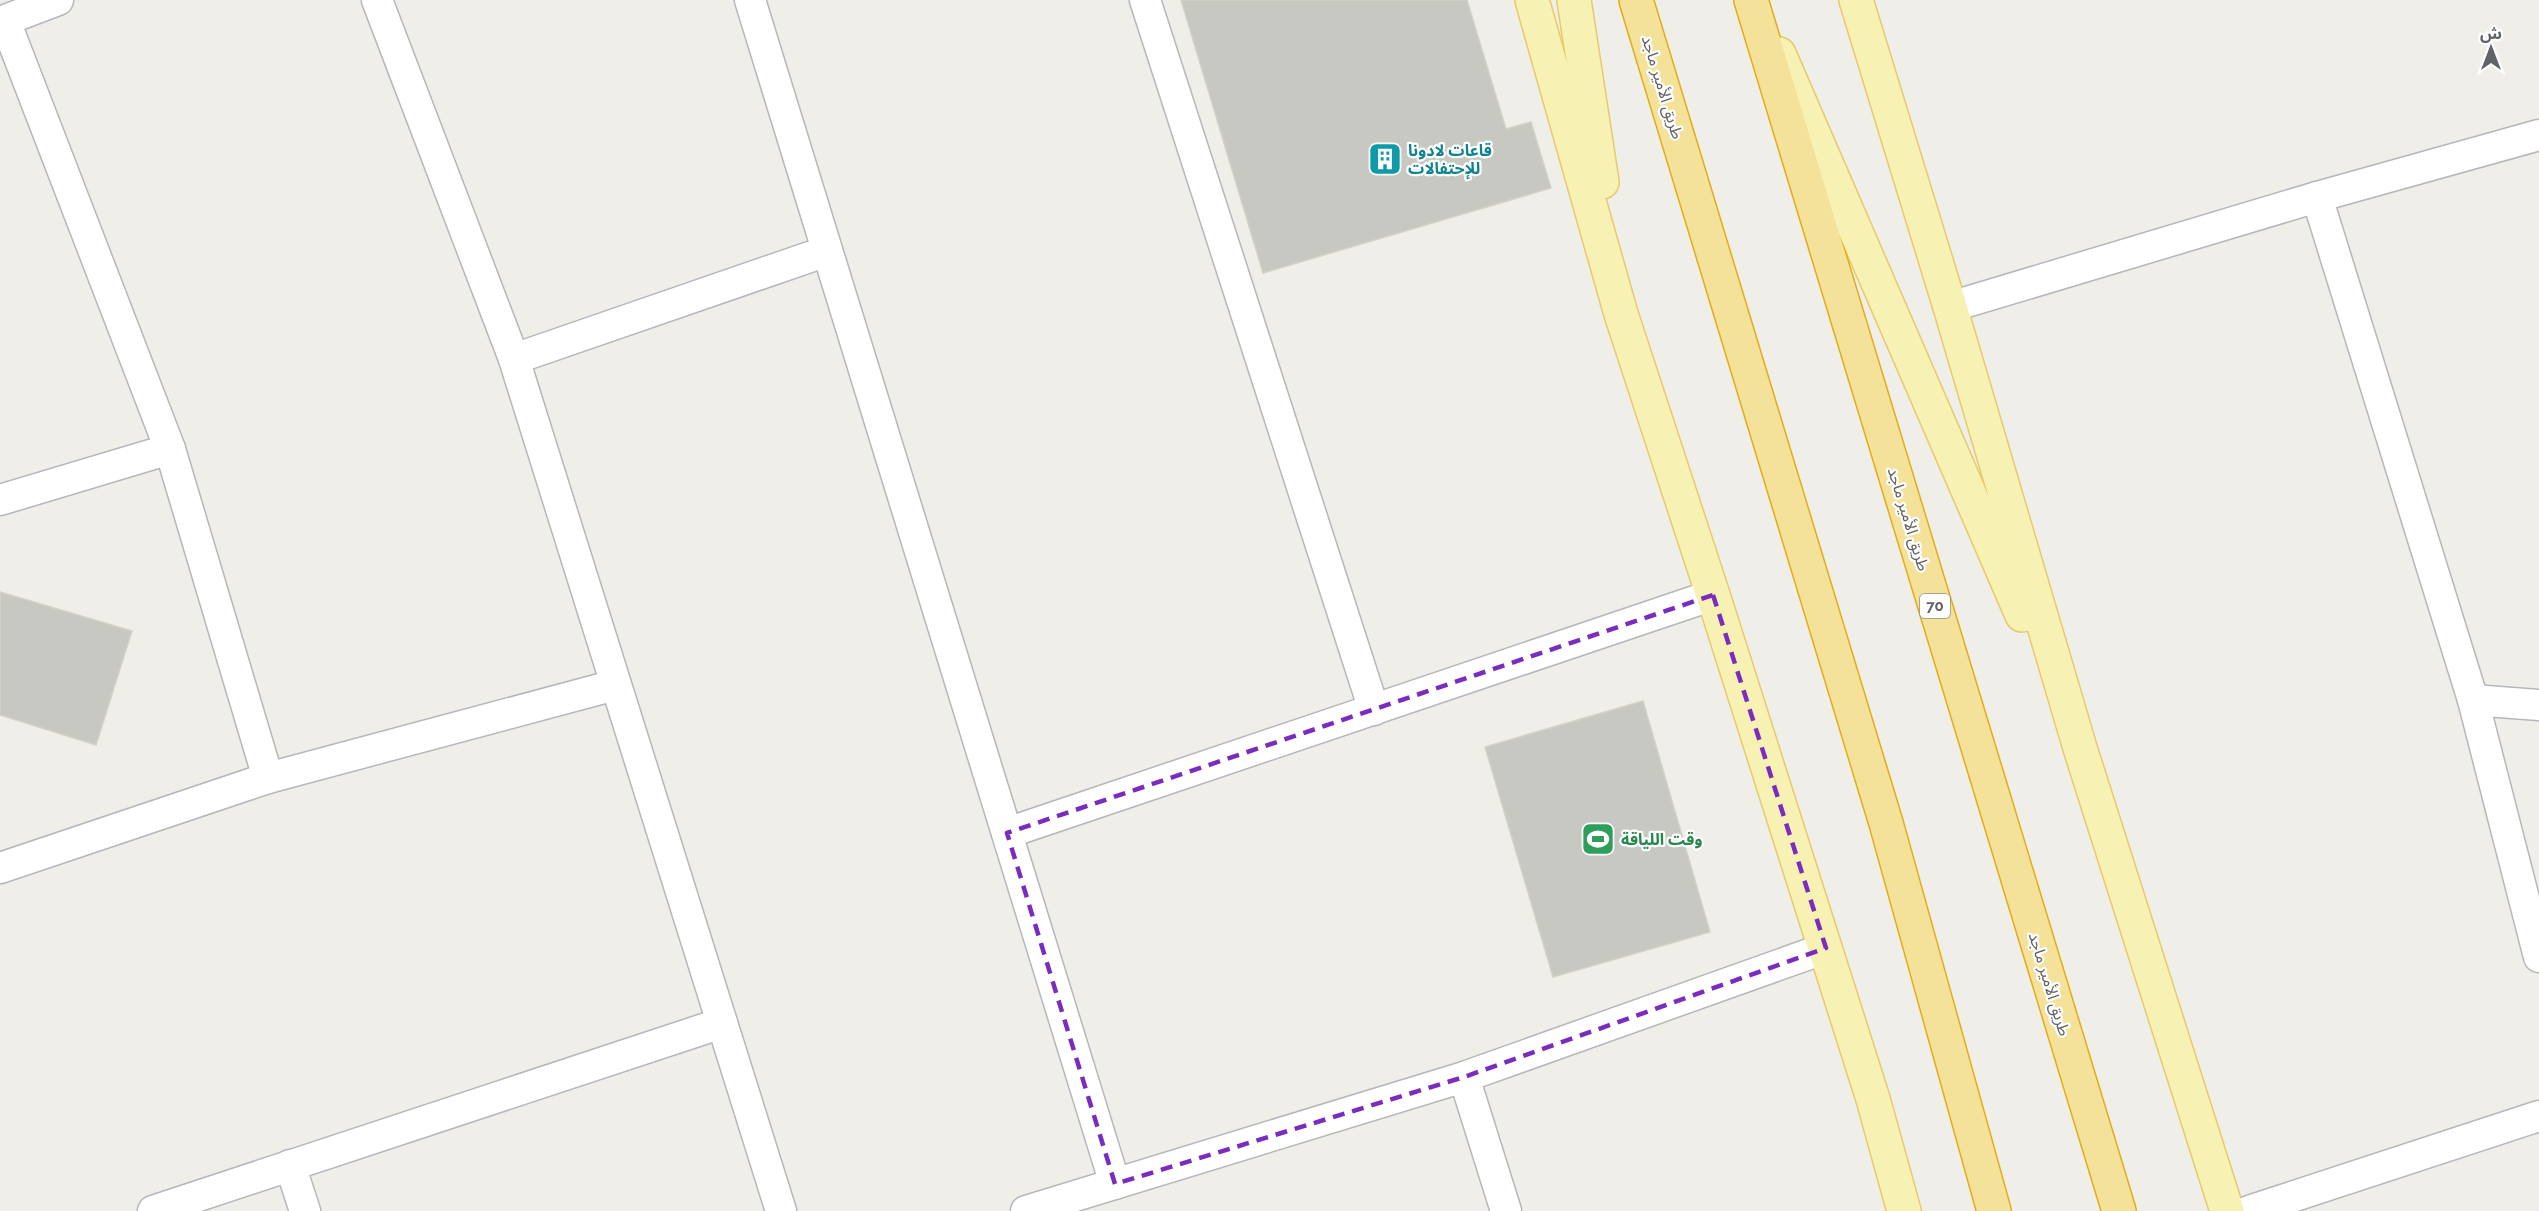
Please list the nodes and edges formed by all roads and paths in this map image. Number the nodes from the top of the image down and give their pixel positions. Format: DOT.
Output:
graph roads {
  1 [pos="58,0"];
  2 [pos="377,0"];
  3 [pos="750,0"];
  4 [pos="1145,0"];
  5 [pos="1532,0"];
  6 [pos="1574,0"];
  7 [pos="1636,0"];
  8 [pos="1751,0"];
  9 [pos="1756,0"];
  10 [pos="1856,0"];
  11 [pos="2,21"];
  12 [pos="2539,135"];
  13 [pos="2318,197"];
  14 [pos="827,251"];
  15 [pos="1950,307"];
  16 [pos="1621,314"];
  17 [pos="514,359"];
  18 [pos="170,449"];
  19 [pos="0,500"];
  20 [pos="1713,595"];
  21 [pos="615,685"];
  22 [pos="2473,700"];
  23 [pos="2539,705"];
  24 [pos="1374,710"];
  25 [pos="2080,748"];
  26 [pos="268,778"];
  27 [pos="1007,833"];
  28 [pos="0,868"];
  29 [pos="1826,948"];
  30 [pos="2539,957"];
  31 [pos="722,1023"];
  32 [pos="1464,1077"];
  33 [pos="1873,1099"];
  34 [pos="2539,1116"];
  35 [pos="290,1166"];
  36 [pos="1115,1185"];
  37 [pos="153,1211"];
  38 [pos="305,1211"];
  39 [pos="781,1211"];
  40 [pos="1026,1211"];
  41 [pos="1506,1211"];
  42 [pos="1904,1211"];
  43 [pos="1920,1211"];
  44 [pos="1994,1211"];
  45 [pos="2119,1211"];
  46 [pos="2227,1211"];
  47 [pos="2249,1211"];
  1 -- 11 [label="street"];
  2 -- 17 [label="street"];
  3 -- 14 [label="street"];
  4 -- 24 [label="street"];
  5 -- 16 [label="main road"];
  6 -- 16 [label="main road"];
  7 -- 44 [label="highway, طريق الأمير ماجد"];
  8 -- 45 [label="highway, طريق الأمير ماجد / 70"];
  9 -- 25 [label="main road"];
  10 -- 15 [label="main road"];
  11 -- 18 [label="street"];
  12 -- 13 [label="street"];
  13 -- 15 [label="street"];
  13 -- 22 [label="street"];
  14 -- 17 [label="street"];
  14 -- 27 [label="street"];
  15 -- 25 [label="main road"];
  16 -- 20 [label="main road"];
  17 -- 21 [label="street"];
  18 -- 19 [label="street"];
  18 -- 26 [label="street"];
  20 -- 24 [label="street"];
  20 -- 29 [label="main road"];
  21 -- 26 [label="street"];
  21 -- 31 [label="street"];
  22 -- 23 [label="street"];
  22 -- 30 [label="street"];
  24 -- 27 [label="street"];
  25 -- 46 [label="main road"];
  26 -- 28 [label="street"];
  27 -- 36 [label="street"];
  29 -- 32 [label="street"];
  29 -- 33 [label="main road"];
  31 -- 35 [label="street"];
  31 -- 39 [label="street"];
  32 -- 36 [label="street"];
  32 -- 41 [label="street"];
  33 -- 42 [label="main road"];
  33 -- 43 [label="main road"];
  34 -- 47 [label="street"];
  35 -- 37 [label="street"];
  35 -- 38 [label="street"];
  36 -- 40 [label="street"];
}
